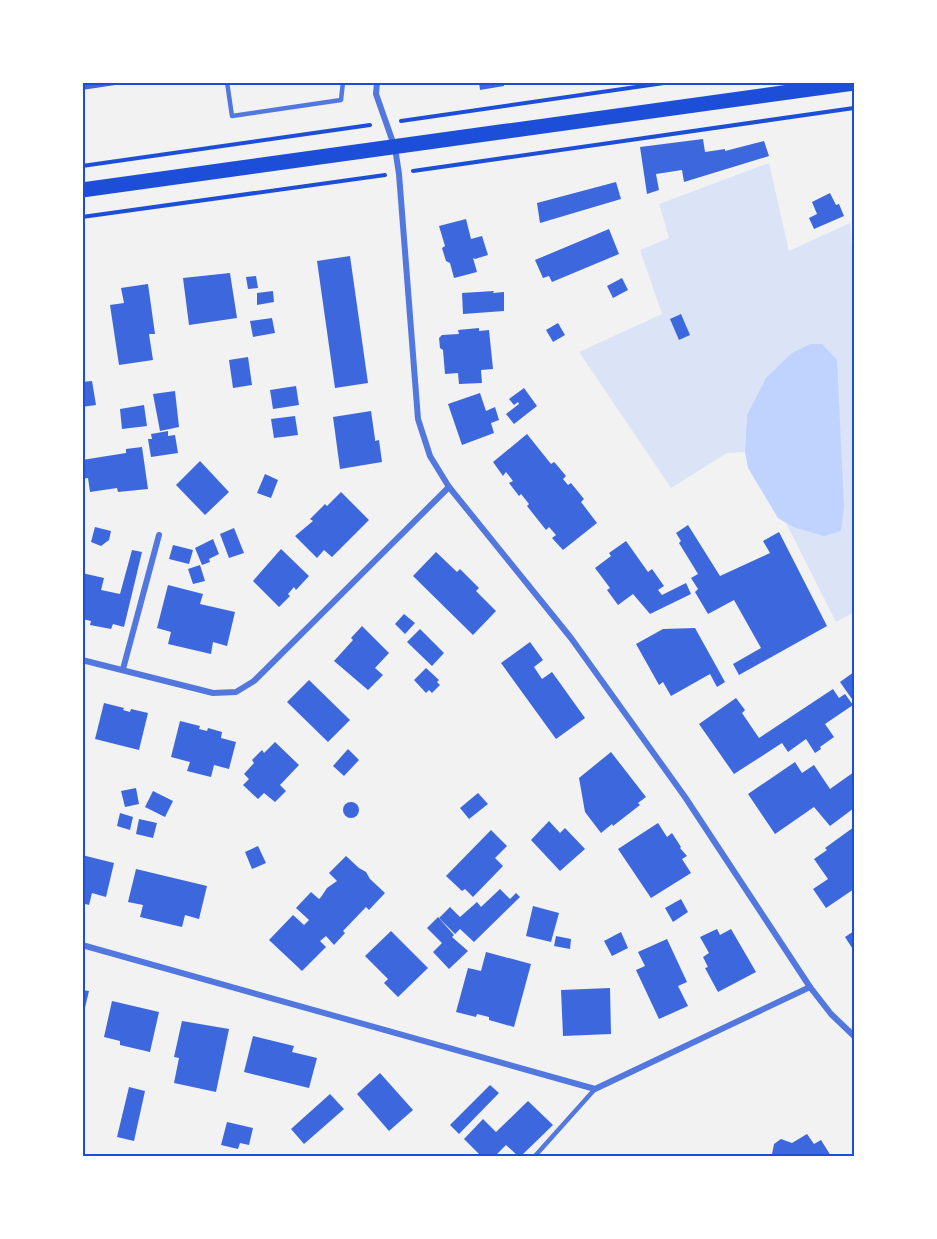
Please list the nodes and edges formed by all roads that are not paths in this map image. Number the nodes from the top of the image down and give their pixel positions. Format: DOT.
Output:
graph roads {
  1 [pos="227,82"];
  2 [pos="343,82"];
  3 [pos="377,82"];
  4 [pos="855,83"];
  5 [pos="395,148"];
  6 [pos="82,190"];
  7 [pos="449,487"];
  8 [pos="159,535"];
  9 [pos="82,660"];
  10 [pos="123,669"];
  11 [pos="82,945"];
  12 [pos="810,987"];
  13 [pos="855,1036"];
  14 [pos="595,1089"];
  15 [pos="535,1156"];
  1 -- 2 [label="lane"];
  3 -- 5 [label="street"];
  4 -- 5 [label="main road"];
  5 -- 6 [label="main road"];
  5 -- 7 [label="street"];
  7 -- 10 [label="street"];
  7 -- 12 [label="street"];
  8 -- 10 [label="street"];
  9 -- 10 [label="street"];
  11 -- 14 [label="street"];
  12 -- 13 [label="street"];
  12 -- 14 [label="street"];
  14 -- 15 [label="lane"];
}
